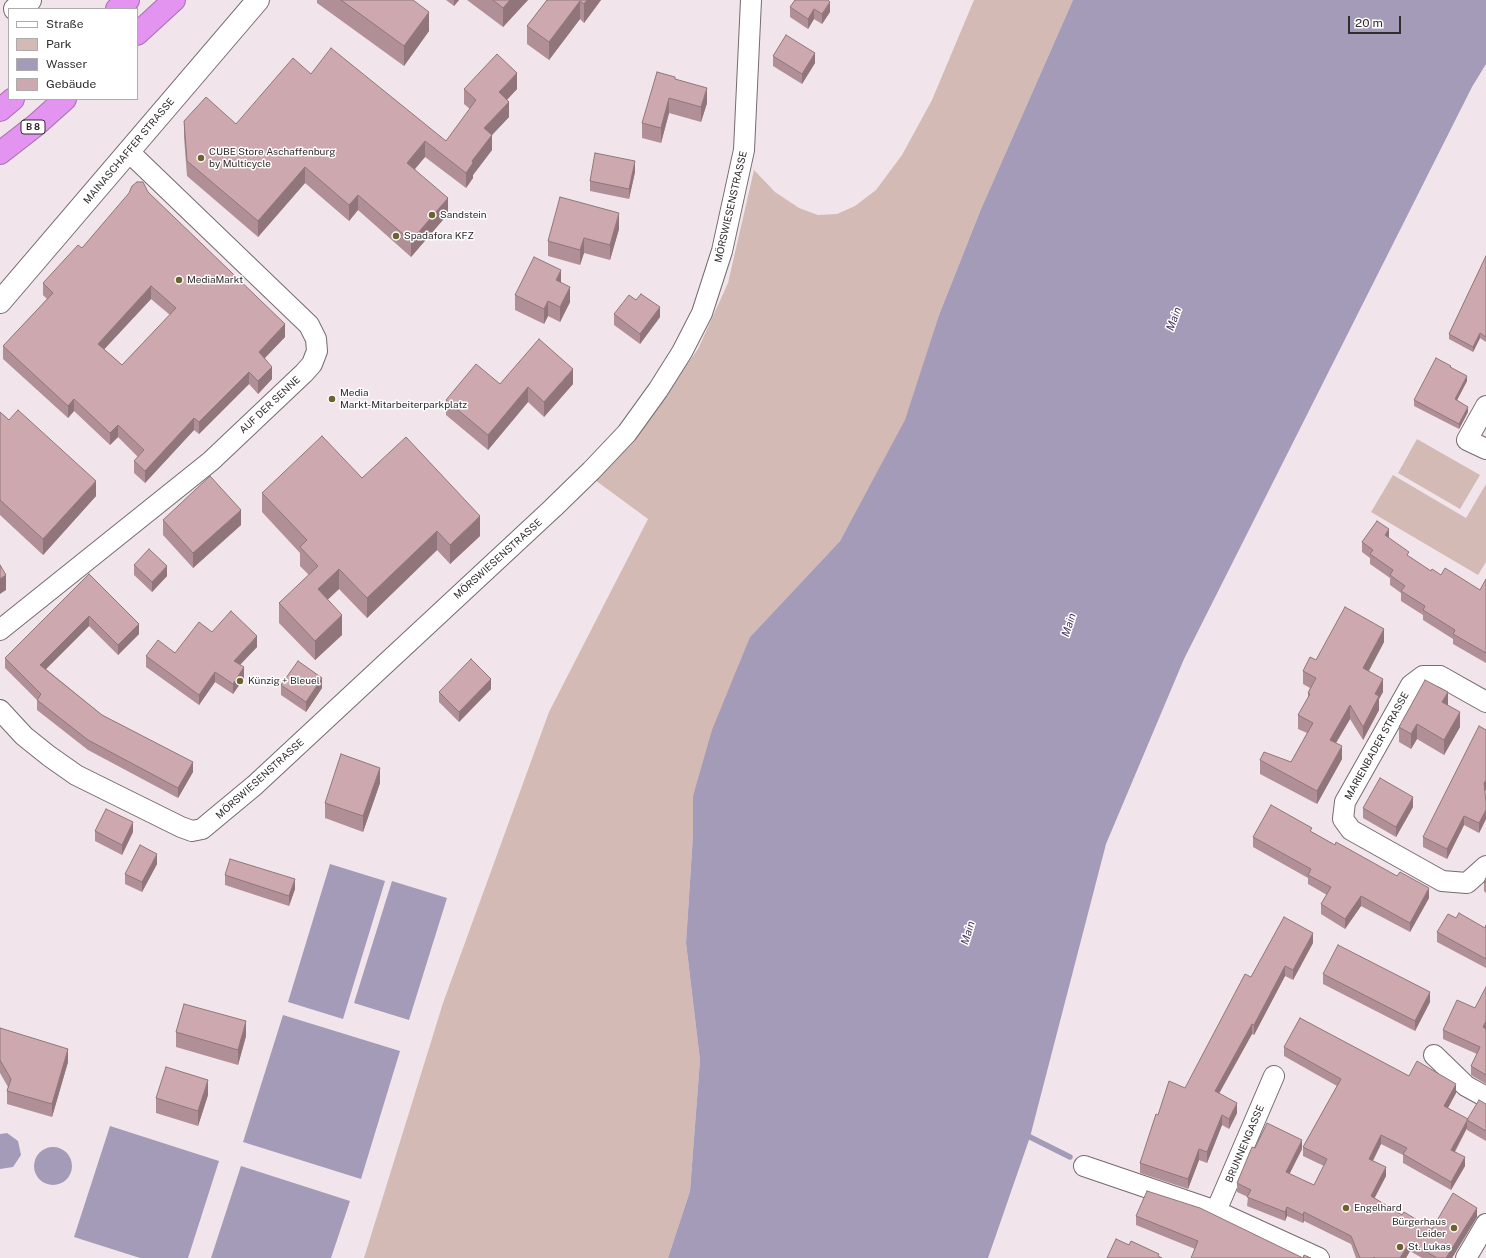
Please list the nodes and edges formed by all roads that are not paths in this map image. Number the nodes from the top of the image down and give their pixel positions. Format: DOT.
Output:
graph roads {
  1 [pos="30,0"];
  2 [pos="128,0"];
  3 [pos="174,0"];
  4 [pos="258,0"];
  5 [pos="751,0"];
  6 [pos="17,8"];
  7 [pos="118,8"];
  8 [pos="138,33"];
  9 [pos="12,100"];
  10 [pos="64,100"];
  11 [pos="0,110"];
  12 [pos="128,151"];
  13 [pos="0,153"];
  14 [pos="0,302"];
  15 [pos="1486,406"];
  16 [pos="1486,449"];
  17 [pos="0,630"];
  18 [pos="1486,702"];
  19 [pos="0,710"];
  20 [pos="1486,866"];
  21 [pos="1434,1055"];
  22 [pos="1274,1076"];
  23 [pos="1486,1097"];
  24 [pos="1084,1166"];
  25 [pos="1216,1211"];
  26 [pos="1486,1224"];
  27 [pos="1319,1258"];
  28 [pos="1466,1258"];
  1 -- 6 [label="street"];
  2 -- 7 [label="highway"];
  3 -- 8 [label="highway"];
  4 -- 12 [label="street, MAINASCHAFFER STRASSE"];
  5 -- 19 [label="street, MÖRSWIESENSTRASSE"];
  9 -- 11 [label="highway"];
  10 -- 13 [label="highway, B 8"];
  12 -- 14 [label="street, MAINASCHAFFER STRASSE"];
  12 -- 17 [label="street, AUF DER SENNE"];
  15 -- 16 [label="street"];
  18 -- 20 [label="street, MARIENBADER STRASSE"];
  21 -- 23 [label="street"];
  22 -- 25 [label="street, BRUNNENGASSE"];
  24 -- 25 [label="street"];
  25 -- 27 [label="street"];
  26 -- 28 [label="street"];
}
